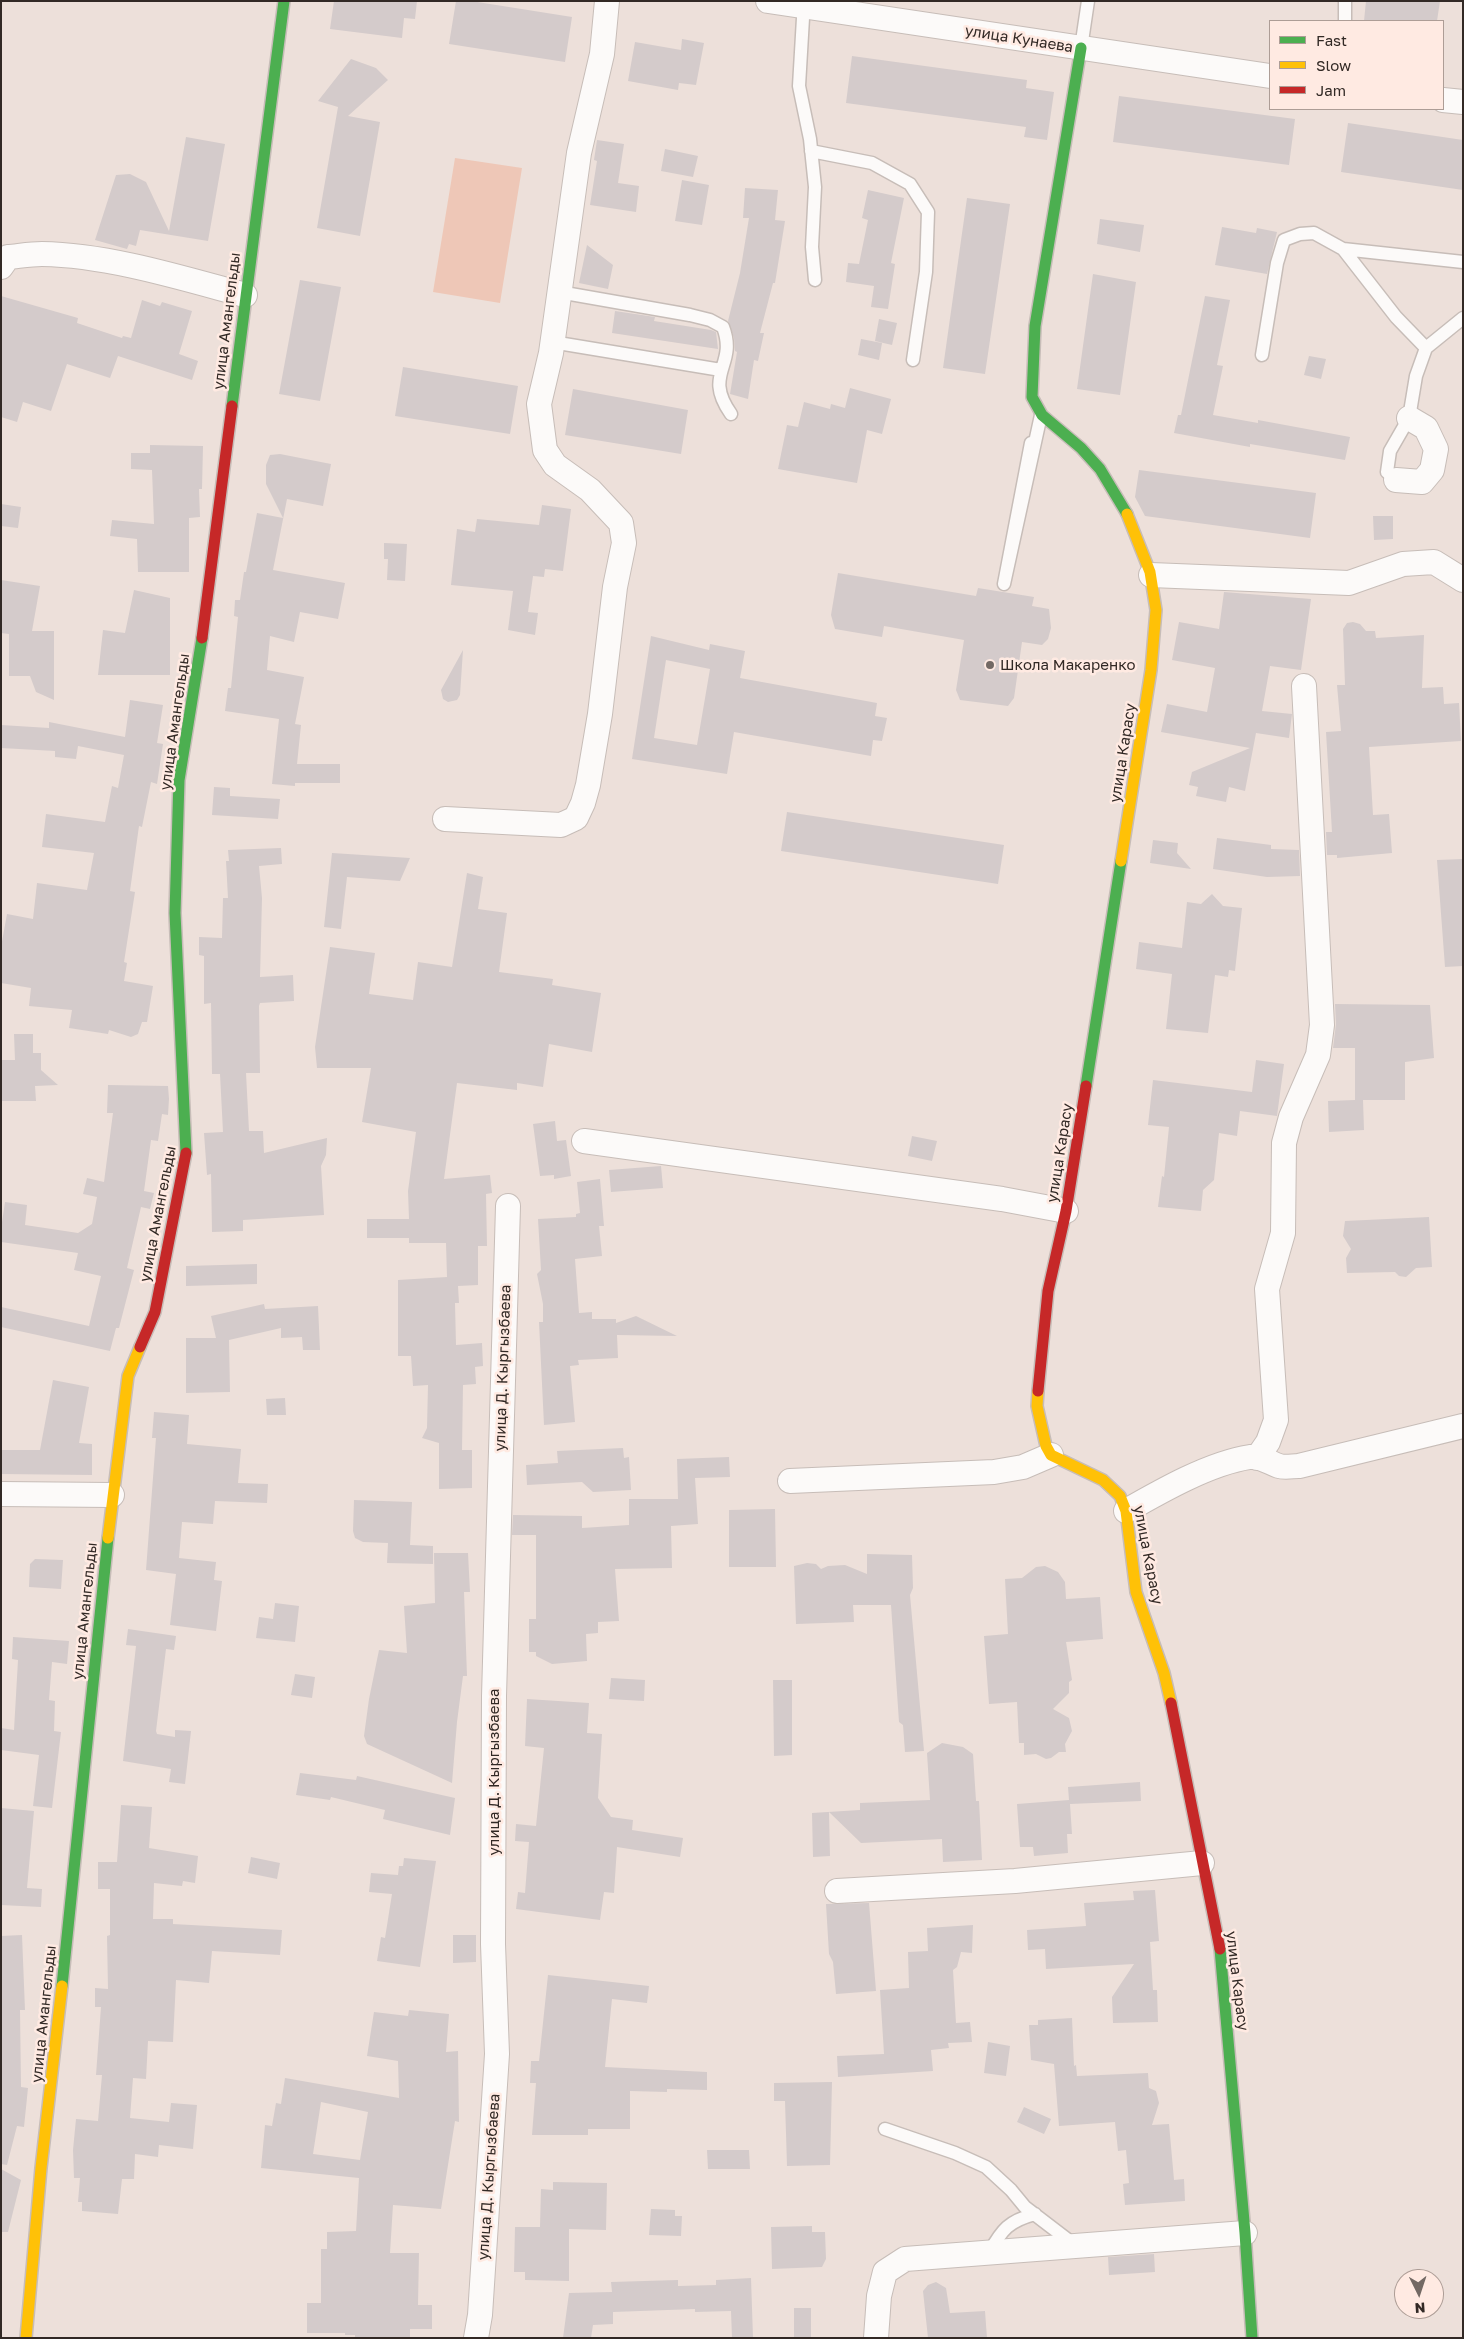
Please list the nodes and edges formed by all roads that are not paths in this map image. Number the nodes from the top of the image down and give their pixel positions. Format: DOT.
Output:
graph roads {
  1 [pos="284,1"];
  2 [pos="607,1"];
  3 [pos="768,1"];
  4 [pos="1088,1"];
  5 [pos="1345,1"];
  6 [pos="803,4"];
  7 [pos="1345,20"];
  8 [pos="1081,48"];
  9 [pos="1269,76"];
  10 [pos="1444,100"];
  11 [pos="1463,102"];
  12 [pos="811,151"];
  13 [pos="1343,249"];
  14 [pos="1463,262"];
  15 [pos="1,267"];
  16 [pos="815,280"];
  17 [pos="560,292"];
  18 [pos="245,295"];
  19 [pos="1463,318"];
  20 [pos="552,342"];
  21 [pos="1426,348"];
  22 [pos="1262,355"];
  23 [pos="913,360"];
  24 [pos="721,370"];
  25 [pos="731,414"];
  26 [pos="1041,414"];
  27 [pos="1409,418"];
  28 [pos="1031,443"];
  29 [pos="1396,480"];
  30 [pos="1151,575"];
  31 [pos="1463,580"];
  32 [pos="1304,686"];
  33 [pos="445,819"];
  34 [pos="584,1141"];
  35 [pos="508,1206"];
  36 [pos="1066,1211"];
  37 [pos="1463,1426"];
  38 [pos="1051,1454"];
  39 [pos="1257,1458"];
  40 [pos="790,1481"];
  41 [pos="1,1494"];
  42 [pos="112,1495"];
  43 [pos="1126,1511"];
  44 [pos="1202,1863"];
  45 [pos="838,1891"];
  46 [pos="886,2129"];
  47 [pos="1035,2214"];
  48 [pos="1245,2233"];
  49 [pos="1076,2246"];
  50 [pos="989,2253"];
  51 [pos="26,2338"];
  52 [pos="476,2338"];
  53 [pos="876,2338"];
  54 [pos="1252,2338"];
  1 -- 18 [label="street, улица Амангельды"];
  2 -- 17 [label="street"];
  3 -- 6 [label="street, улица Кунаева"];
  4 -- 8 [label="lane"];
  5 -- 7 [label="lane"];
  6 -- 8 [label="street, улица Кунаева"];
  6 -- 12 [label="lane"];
  8 -- 9 [label="street, улица Кунаева"];
  8 -- 26 [label="street"];
  10 -- 11 [label="street"];
  12 -- 16 [label="lane"];
  12 -- 23 [label="lane"];
  13 -- 14 [label="lane"];
  13 -- 21 [label="lane"];
  13 -- 22 [label="lane"];
  15 -- 18 [label="street"];
  17 -- 20 [label="street"];
  17 -- 24 [label="lane"];
  18 -- 42 [label="street, улица Амангельды"];
  19 -- 21 [label="lane"];
  20 -- 24 [label="lane"];
  20 -- 33 [label="street"];
  21 -- 27 [label="lane"];
  24 -- 25 [label="lane"];
  26 -- 28 [label="lane"];
  26 -- 30 [label="street, улица Карасу"];
  27 -- 29 [label="lane"];
  27 -- 29 [label="street"];
  30 -- 31 [label="street"];
  30 -- 36 [label="street, улица Карасу"];
  32 -- 39 [label="street"];
  34 -- 36 [label="street"];
  35 -- 52 [label="street, улица Д. Кыргызбаева"];
  36 -- 38 [label="street, улица Карасу"];
  37 -- 39 [label="street"];
  38 -- 40 [label="street"];
  38 -- 43 [label="street, улица Карасу"];
  39 -- 43 [label="street"];
  41 -- 42 [label="street"];
  42 -- 51 [label="street, улица Амангельды"];
  43 -- 44 [label="street, улица Карасу"];
  44 -- 45 [label="street"];
  44 -- 48 [label="street, улица Карасу"];
  46 -- 47 [label="lane"];
  47 -- 49 [label="lane"];
  47 -- 50 [label="lane"];
  48 -- 49 [label="street"];
  48 -- 54 [label="street, улица Карасу"];
  49 -- 50 [label="street"];
  50 -- 53 [label="street"];
}
